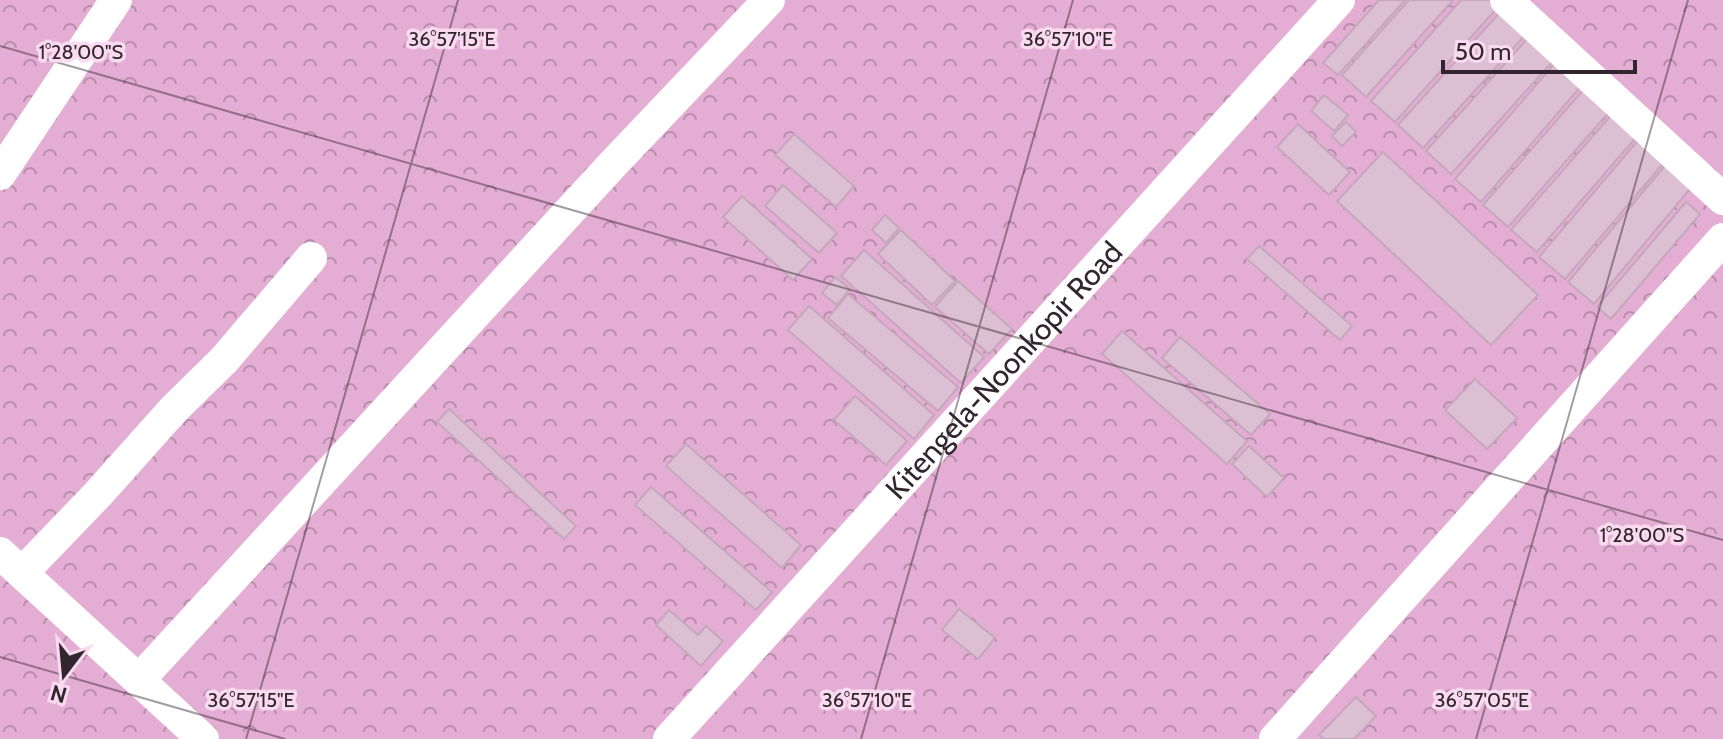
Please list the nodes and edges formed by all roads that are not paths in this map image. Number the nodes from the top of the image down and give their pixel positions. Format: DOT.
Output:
graph roads {
  1 [pos="116,0"];
  2 [pos="769,0"];
  3 [pos="1339,0"];
  4 [pos="1506,0"];
  5 [pos="0,174"];
  6 [pos="1723,199"];
  7 [pos="1723,239"];
  8 [pos="311,258"];
  9 [pos="11,563"];
  10 [pos="139,680"];
  11 [pos="203,739"];
  12 [pos="669,739"];
  13 [pos="1275,739"];
  1 -- 5 [label="street"];
  2 -- 10 [label="street"];
  3 -- 12 [label="street, Kitengela-Noonkopir Road"];
  4 -- 6 [label="street"];
  7 -- 13 [label="street"];
  8 -- 9 [label="street"];
  9 -- 10 [label="street"];
  10 -- 11 [label="street"];
}
